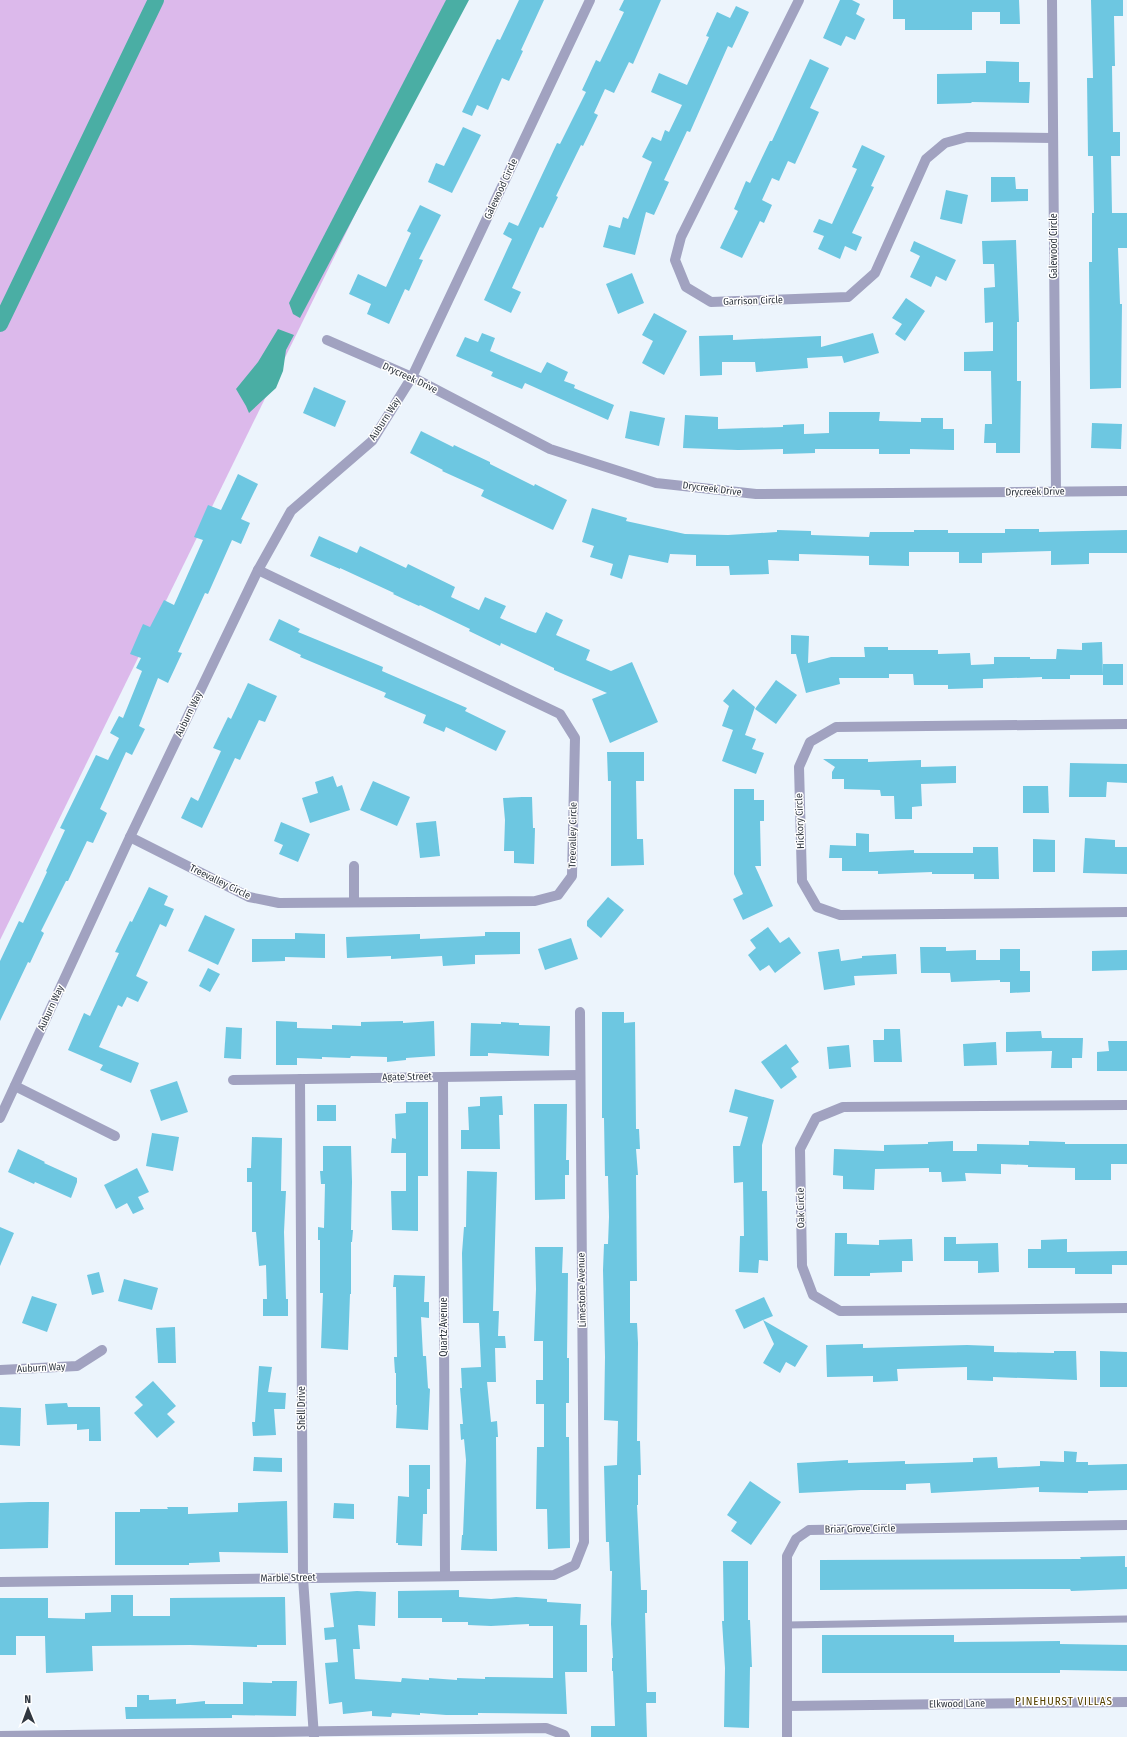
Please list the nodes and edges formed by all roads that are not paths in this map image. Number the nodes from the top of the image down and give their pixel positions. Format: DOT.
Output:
graph roads {
  1 [pos="590,0"];
  2 [pos="799,0"];
  3 [pos="1052,0"];
  4 [pos="1053,138"];
  5 [pos="327,340"];
  6 [pos="412,377"];
  7 [pos="1127,491"];
  8 [pos="1056,492"];
  9 [pos="258,570"];
  10 [pos="1127,724"];
  11 [pos="130,837"];
  12 [pos="354,866"];
  13 [pos="354,902"];
  14 [pos="1127,912"];
  15 [pos="580,1012"];
  16 [pos="580,1075"];
  17 [pos="443,1077"];
  18 [pos="300,1079"];
  19 [pos="233,1080"];
  20 [pos="15,1086"];
  21 [pos="1127,1105"];
  22 [pos="0,1118"];
  23 [pos="115,1136"];
  24 [pos="1127,1308"];
  25 [pos="102,1350"];
  26 [pos="0,1370"];
  27 [pos="1127,1525"];
  28 [pos="575,1565"];
  29 [pos="445,1576"];
  30 [pos="303,1578"];
  31 [pos="0,1582"];
  32 [pos="1127,1620"];
  33 [pos="787,1625"];
  34 [pos="1127,1702"];
  35 [pos="787,1706"];
  36 [pos="444,1733"];
  37 [pos="314,1734"];
  38 [pos="173,1735"];
  39 [pos="0,1736"];
  40 [pos="34,1736"];
  41 [pos="565,1736"];
  42 [pos="787,1737"];
  1 -- 6 [label="street, Galewood Circle"];
  2 -- 4 [label="street, Garrison Circle"];
  3 -- 4 [label="street, Galewood Circle"];
  4 -- 8 [label="street, Galewood Circle"];
  5 -- 6 [label="street, Drycreek Drive"];
  6 -- 8 [label="street, Drycreek Drive"];
  6 -- 9 [label="street, Auburn Way"];
  7 -- 8 [label="street, Drycreek Drive"];
  9 -- 11 [label="street, Auburn Way"];
  9 -- 13 [label="street, Treevalley Circle"];
  10 -- 14 [label="street, Hickory Circle"];
  11 -- 13 [label="street, Treevalley Circle"];
  11 -- 20 [label="street, Auburn Way"];
  12 -- 13 [label="street"];
  15 -- 16 [label="street, Limestone Avenue"];
  16 -- 17 [label="street, Agate Street"];
  16 -- 28 [label="street, Limestone Avenue"];
  17 -- 18 [label="street, Agate Street"];
  17 -- 29 [label="street, Quartz Avenue"];
  18 -- 19 [label="street, Agate Street"];
  18 -- 30 [label="street, Shell Drive"];
  20 -- 22 [label="street, Auburn Way"];
  20 -- 23 [label="street"];
  21 -- 24 [label="street, Oak Circle"];
  25 -- 26 [label="street, Auburn Way"];
  27 -- 33 [label="street, Briar Grove Circle"];
  28 -- 29 [label="street, Marble Street"];
  29 -- 30 [label="street, Marble Street"];
  30 -- 31 [label="street, Marble Street"];
  30 -- 37 [label="street, Shell Drive"];
  32 -- 33 [label="lane"];
  33 -- 35 [label="street, Briar Grove Circle"];
  34 -- 35 [label="street, Elkwood Lane"];
  35 -- 42 [label="street, Briar Grove Circle"];
  36 -- 37 [label="street"];
  36 -- 41 [label="street"];
  37 -- 38 [label="street"];
  38 -- 40 [label="street"];
  39 -- 40 [label="street"];
}
